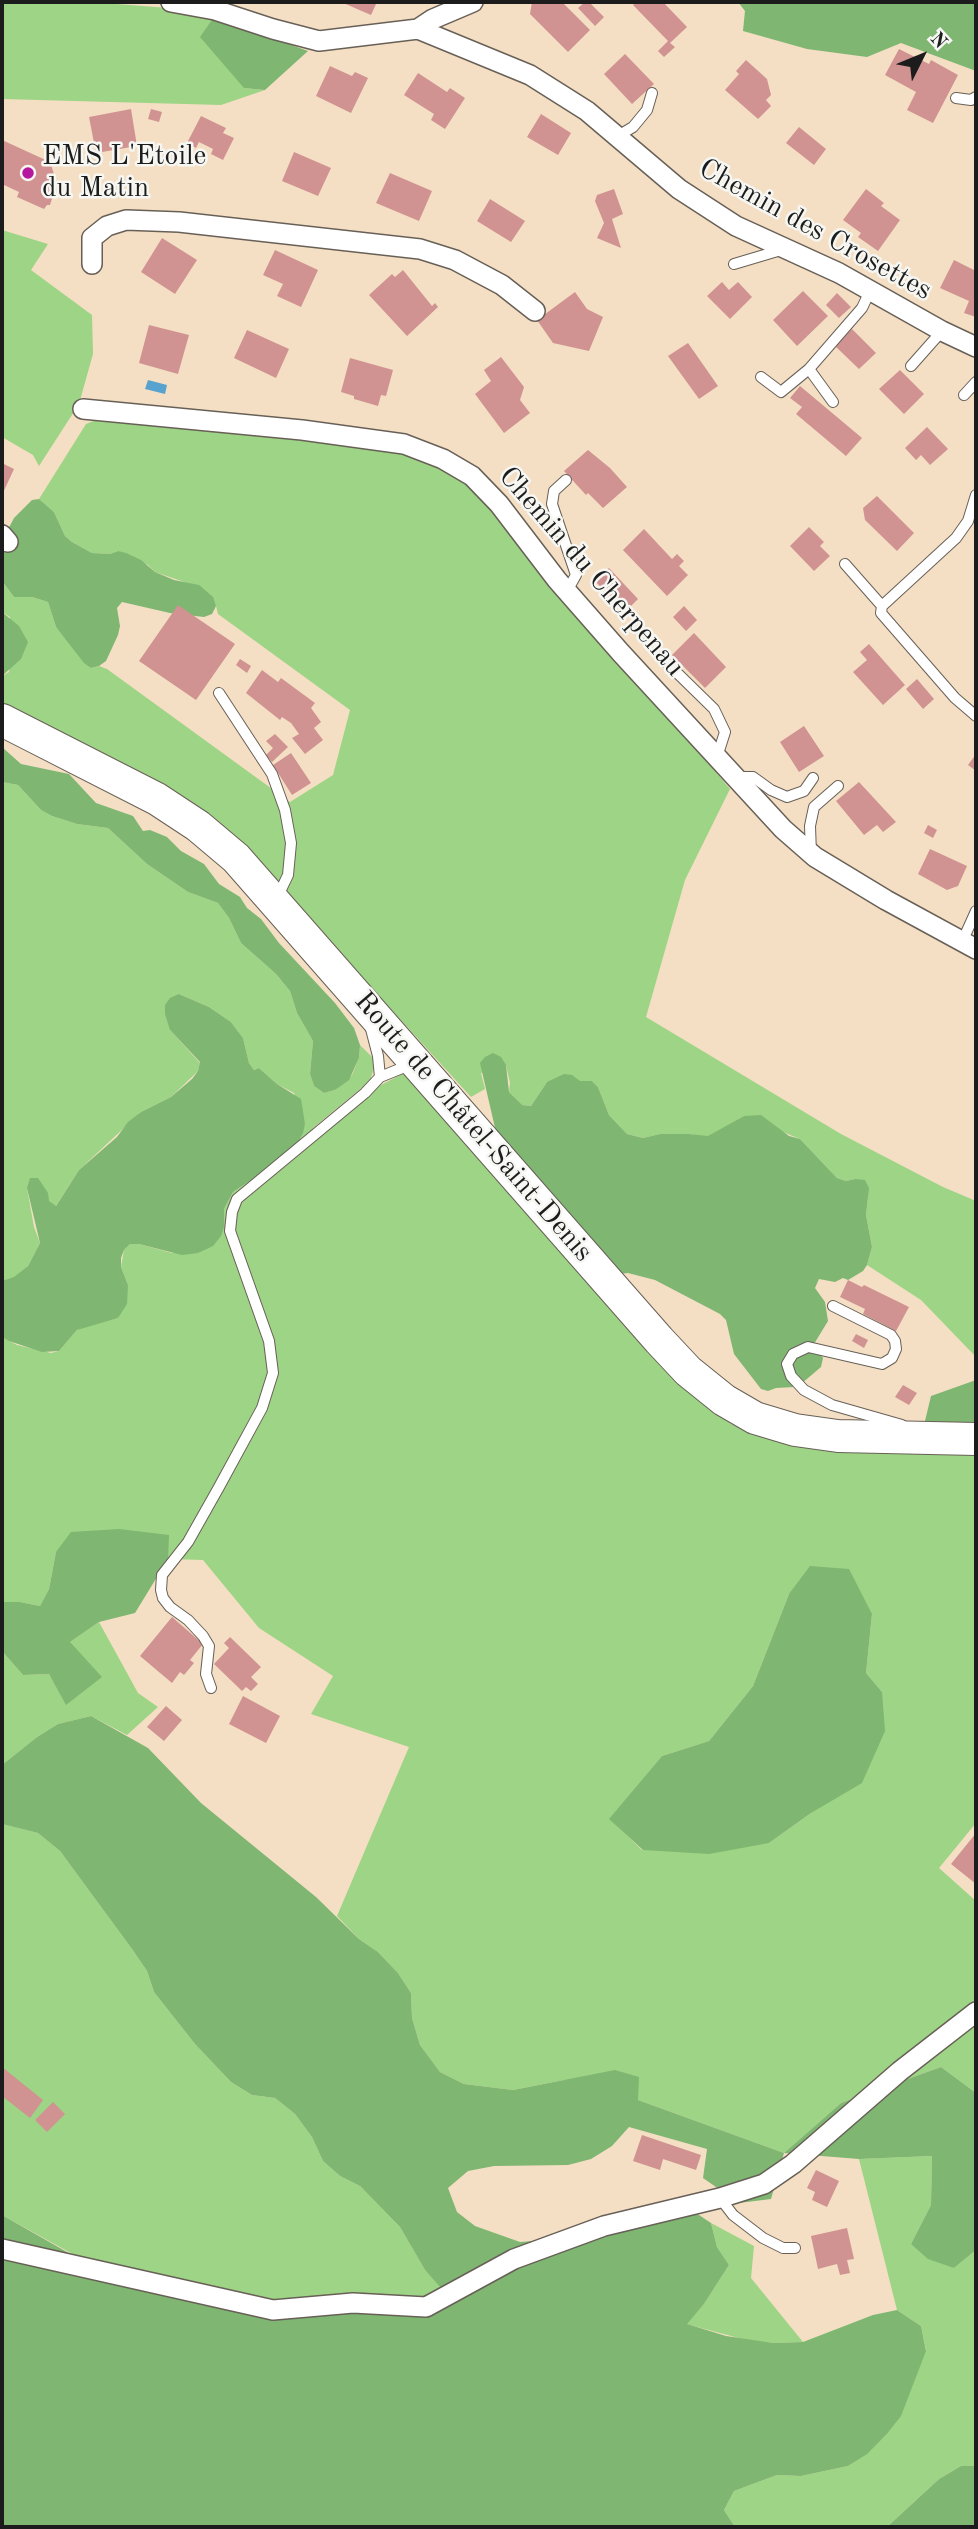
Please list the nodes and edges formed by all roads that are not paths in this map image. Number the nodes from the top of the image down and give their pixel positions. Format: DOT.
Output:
graph roads {
  1 [pos="171,2"];
  2 [pos="473,2"];
  3 [pos="418,29"];
  4 [pos="652,93"];
  5 [pos="976,97"];
  6 [pos="956,98"];
  7 [pos="618,136"];
  8 [pos="785,249"];
  9 [pos="92,264"];
  10 [pos="734,264"];
  11 [pos="870,291"];
  12 [pos="535,311"];
  13 [pos="942,331"];
  14 [pos="976,347"];
  15 [pos="911,366"];
  16 [pos="808,369"];
  17 [pos="761,377"];
  18 [pos="976,382"];
  19 [pos="964,395"];
  20 [pos="833,402"];
  21 [pos="83,409"];
  22 [pos="566,480"];
  23 [pos="976,495"];
  24 [pos="845,564"];
  25 [pos="567,591"];
  26 [pos="882,606"];
  27 [pos="668,664"];
  28 [pos="219,693"];
  29 [pos="976,716"];
  30 [pos="2,720"];
  31 [pos="717,757"];
  32 [pos="735,777"];
  33 [pos="813,779"];
  34 [pos="838,786"];
  35 [pos="811,854"];
  36 [pos="276,902"];
  37 [pos="976,911"];
  38 [pos="969,945"];
  39 [pos="366,1004"];
  40 [pos="416,1062"];
  41 [pos="380,1077"];
  42 [pos="834,1306"];
  43 [pos="927,1438"];
  44 [pos="976,1439"];
  45 [pos="211,1688"];
  46 [pos="976,2012"];
  47 [pos="720,2198"];
  48 [pos="795,2248"];
  49 [pos="2,2249"];
  1 -- 3 [label="street, Chemin des Crosettes"];
  2 -- 3 [label="street"];
  3 -- 7 [label="street, Chemin des Crosettes"];
  4 -- 7 [label="lane"];
  5 -- 6 [label="lane"];
  7 -- 8 [label="street, Chemin des Crosettes"];
  8 -- 10 [label="lane"];
  8 -- 11 [label="street, Chemin des Crosettes"];
  9 -- 12 [label="street"];
  11 -- 13 [label="street, Chemin des Crosettes"];
  11 -- 16 [label="lane"];
  13 -- 14 [label="street, Chemin des Crosettes"];
  13 -- 15 [label="lane"];
  16 -- 17 [label="lane"];
  16 -- 20 [label="lane"];
  18 -- 19 [label="lane"];
  21 -- 25 [label="street, Chemin du Cherpenau"];
  22 -- 25 [label="lane"];
  23 -- 26 [label="lane"];
  24 -- 26 [label="lane"];
  25 -- 31 [label="street, Chemin du Cherpenau"];
  26 -- 29 [label="lane"];
  27 -- 31 [label="lane"];
  28 -- 36 [label="lane"];
  30 -- 36 [label="main road, Route de Châtel-Saint-Denis"];
  31 -- 32 [label="street, Chemin du Cherpenau"];
  32 -- 33 [label="lane"];
  32 -- 35 [label="street, Chemin du Cherpenau"];
  34 -- 35 [label="lane"];
  35 -- 38 [label="street, Chemin du Cherpenau"];
  36 -- 39 [label="main road, Route de Châtel-Saint-Denis"];
  37 -- 38 [label="lane"];
  39 -- 40 [label="main road, Route de Châtel-Saint-Denis"];
  39 -- 41 [label="lane"];
  40 -- 41 [label="lane"];
  40 -- 43 [label="main road, Route de Châtel-Saint-Denis"];
  41 -- 45 [label="lane"];
  42 -- 43 [label="lane"];
  43 -- 44 [label="main road, Route de Châtel-Saint-Denis"];
  46 -- 47 [label="street"];
  47 -- 48 [label="lane"];
  47 -- 49 [label="street"];
}
